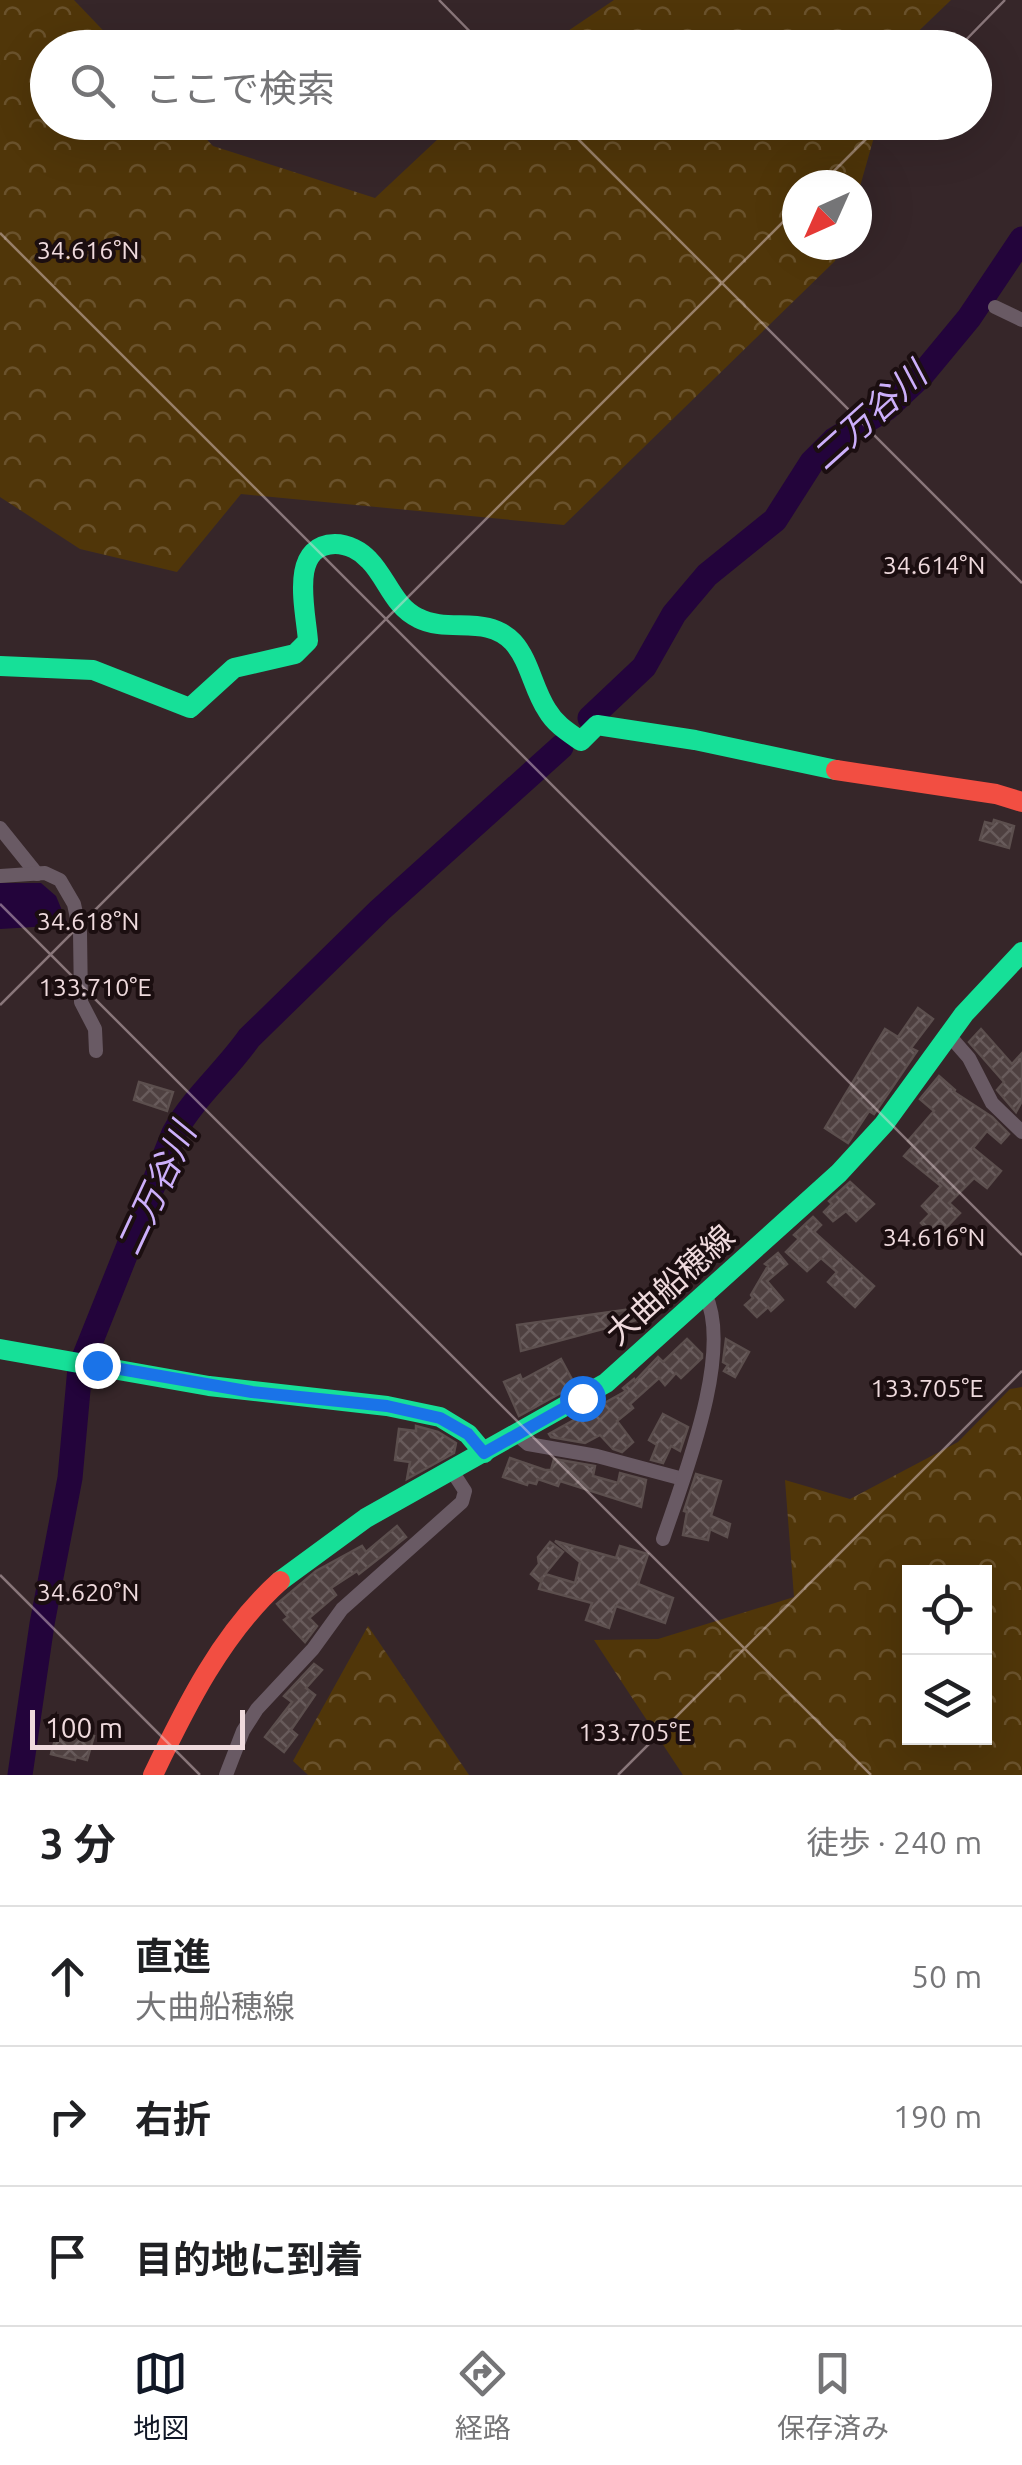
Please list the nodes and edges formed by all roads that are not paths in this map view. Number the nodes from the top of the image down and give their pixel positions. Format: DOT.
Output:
graph roads {
  1 [pos="995,307"];
  2 [pos="1022,320"];
  3 [pos="0,666"];
  4 [pos="1022,802"];
  5 [pos="0,828"];
  6 [pos="37,874"];
  7 [pos="0,876"];
  8 [pos="1022,952"];
  9 [pos="948,1034"];
  10 [pos="96,1052"];
  11 [pos="1022,1132"];
  12 [pos="705,1294"];
  13 [pos="0,1349"];
  14 [pos="516,1434"];
  15 [pos="484,1453"];
  16 [pos="452,1471"];
  17 [pos="683,1478"];
  18 [pos="663,1539"];
  19 [pos="153,1775"];
  20 [pos="226,1775"];
  1 -- 2 [label="street"];
  3 -- 4 [label="street"];
  5 -- 6 [label="street"];
  6 -- 7 [label="street"];
  6 -- 10 [label="street"];
  8 -- 9 [label="street, 大曲船穂線"];
  9 -- 11 [label="street"];
  9 -- 12 [label="street, 大曲船穂線"];
  12 -- 14 [label="street, 大曲船穂線"];
  12 -- 17 [label="street"];
  13 -- 15 [label="street"];
  14 -- 15 [label="street, 大曲船穂線"];
  14 -- 17 [label="street"];
  15 -- 16 [label="street, 大曲船穂線"];
  16 -- 19 [label="street, 大曲船穂線"];
  16 -- 20 [label="street"];
  17 -- 18 [label="street"];
}
